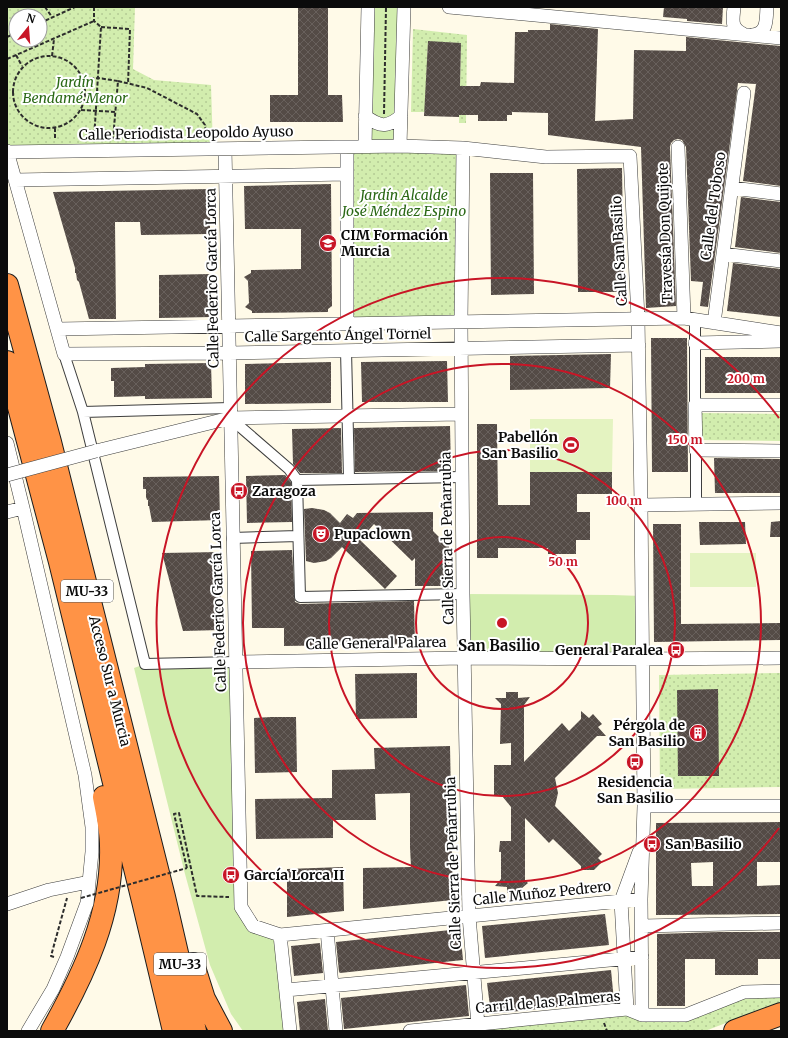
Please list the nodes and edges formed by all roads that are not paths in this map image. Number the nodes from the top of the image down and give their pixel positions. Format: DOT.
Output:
graph roads {
  1 [pos="368,7"];
  2 [pos="404,7"];
  3 [pos="449,7"];
  4 [pos="734,7"];
  5 [pos="767,7"];
  6 [pos="483,8"];
  7 [pos="748,35"];
  8 [pos="781,38"];
  9 [pos="744,93"];
  10 [pos="365,116"];
  11 [pos="401,116"];
  12 [pos="365,146"];
  13 [pos="400,146"];
  14 [pos="678,146"];
  15 [pos="347,147"];
  16 [pos="463,148"];
  17 [pos="225,149"];
  18 [pos="7,151"];
  19 [pos="630,156"];
  20 [pos="346,174"];
  21 [pos="226,176"];
  22 [pos="15,180"];
  23 [pos="732,188"];
  24 [pos="781,194"];
  25 [pos="723,254"];
  26 [pos="781,261"];
  27 [pos="7,285"];
  28 [pos="638,318"];
  29 [pos="690,319"];
  30 [pos="461,322"];
  31 [pos="714,323"];
  32 [pos="347,324"];
  33 [pos="228,326"];
  34 [pos="58,329"];
  35 [pos="781,333"];
  36 [pos="781,341"];
  37 [pos="695,343"];
  38 [pos="638,345"];
  39 [pos="461,348"];
  40 [pos="346,350"];
  41 [pos="229,353"];
  42 [pos="64,354"];
  43 [pos="7,362"];
  44 [pos="695,405"];
  45 [pos="781,405"];
  46 [pos="84,412"];
  47 [pos="230,413"];
  48 [pos="461,414"];
  49 [pos="348,416"];
  50 [pos="7,444"];
  51 [pos="696,450"];
  52 [pos="781,451"];
  53 [pos="7,475"];
  54 [pos="462,477"];
  55 [pos="349,479"];
  56 [pos="297,480"];
  57 [pos="781,503"];
  58 [pos="696,504"];
  59 [pos="641,505"];
  60 [pos="24,508"];
  61 [pos="7,512"];
  62 [pos="298,536"];
  63 [pos="232,538"];
  64 [pos="60,562"];
  65 [pos="463,594"];
  66 [pos="464,658"];
  67 [pos="781,658"];
  68 [pos="642,659"];
  69 [pos="236,662"];
  70 [pos="644,806"];
  71 [pos="781,806"];
  72 [pos="643,841"];
  73 [pos="89,882"];
  74 [pos="164,897"];
  75 [pos="641,899"];
  76 [pos="622,901"];
  77 [pos="7,904"];
  78 [pos="469,916"];
  79 [pos="781,923"];
  80 [pos="642,926"];
  81 [pos="327,930"];
  82 [pos="280,935"];
  83 [pos="642,957"];
  84 [pos="624,959"];
  85 [pos="474,973"];
  86 [pos="331,987"];
  87 [pos="286,990"];
  88 [pos="781,991"];
  89 [pos="626,1009"];
  90 [pos="781,1014"];
  91 [pos="642,1015"];
  92 [pos="478,1025"];
  93 [pos="781,1029"];
  94 [pos="28,1031"];
  95 [pos="52,1031"];
  96 [pos="174,1031"];
  97 [pos="195,1031"];
  98 [pos="221,1031"];
  99 [pos="290,1031"];
  100 [pos="336,1031"];
  101 [pos="410,1031"];
  102 [pos="735,1031"];
  103 [pos="777,1031"];
  1 -- 10 [label="street"];
  2 -- 11 [label="street"];
  3 -- 6 [label="street"];
  4 -- 7 [label="street"];
  5 -- 7 [label="street"];
  6 -- 7 [label="street"];
  7 -- 8 [label="street"];
  9 -- 23 [label="street, Calle del Toboso"];
  10 -- 11 [label="street"];
  10 -- 12 [label="street"];
  11 -- 13 [label="street"];
  12 -- 13 [label="street, Calle Periodista Leopoldo Ayuso"];
  12 -- 15 [label="street, Calle Periodista Leopoldo Ayuso"];
  13 -- 16 [label="street, Calle Periodista Leopoldo Ayuso"];
  14 -- 29 [label="street, Travesía Don Quijote"];
  15 -- 17 [label="street, Calle Periodista Leopoldo Ayuso"];
  15 -- 20 [label="street"];
  16 -- 19 [label="street, Calle Periodista Leopoldo Ayuso"];
  16 -- 30 [label="street, Calle Sierra de Peñarrubia"];
  17 -- 18 [label="street, Calle Periodista Leopoldo Ayuso"];
  17 -- 21 [label="street, Calle Federico García Lorca"];
  18 -- 22 [label="street"];
  19 -- 28 [label="street, Calle San Basilio"];
  20 -- 21 [label="street"];
  20 -- 32 [label="street"];
  21 -- 22 [label="street"];
  21 -- 33 [label="street, Calle Federico García Lorca"];
  22 -- 34 [label="street"];
  23 -- 24 [label="street"];
  23 -- 25 [label="street, Calle del Toboso"];
  25 -- 26 [label="street"];
  25 -- 31 [label="street, Calle del Toboso"];
  27 -- 74 [label="highway, Acceso Sur a Murcia / MU-33"];
  28 -- 29 [label="street, Calle Sargento Ángel Tornel"];
  28 -- 30 [label="street, Calle Sargento Ángel Tornel"];
  28 -- 38 [label="street, Calle San Basilio"];
  29 -- 31 [label="street, Calle Sargento Ángel Tornel"];
  29 -- 37 [label="street"];
  30 -- 32 [label="street, Calle Sargento Ángel Tornel"];
  30 -- 39 [label="street, Calle Sierra de Peñarrubia"];
  31 -- 35 [label="street, Calle Sargento Ángel Tornel"];
  32 -- 33 [label="street, Calle Sargento Ángel Tornel"];
  33 -- 34 [label="street, Calle Sargento Ángel Tornel"];
  33 -- 41 [label="street, Calle Federico García Lorca"];
  34 -- 42 [label="street"];
  36 -- 37 [label="street"];
  37 -- 44 [label="street"];
  38 -- 39 [label="street, Calle Sargento Ángel Tornel"];
  38 -- 59 [label="street, Calle San Basilio"];
  39 -- 40 [label="street, Calle Sargento Ángel Tornel"];
  39 -- 48 [label="street, Calle Sierra de Peñarrubia"];
  40 -- 41 [label="street, Calle Sargento Ángel Tornel"];
  40 -- 49 [label="street"];
  41 -- 42 [label="street, Calle Sargento Ángel Tornel"];
  41 -- 47 [label="street, Calle Federico García Lorca"];
  42 -- 46 [label="street"];
  43 -- 64 [label="highway, Acceso Sur a Murcia / MU-33"];
  44 -- 45 [label="street"];
  44 -- 51 [label="street"];
  46 -- 47 [label="street"];
  46 -- 69 [label="street"];
  47 -- 49 [label="street"];
  47 -- 53 [label="street, bridge"];
  47 -- 56 [label="street"];
  47 -- 63 [label="street, Calle Federico García Lorca"];
  48 -- 49 [label="street"];
  48 -- 54 [label="street, Calle Sierra de Peñarrubia"];
  49 -- 55 [label="street"];
  50 -- 60 [label="street"];
  51 -- 52 [label="street"];
  51 -- 58 [label="street"];
  54 -- 55 [label="street"];
  54 -- 65 [label="street, Calle Sierra de Peñarrubia"];
  55 -- 56 [label="street"];
  56 -- 62 [label="street"];
  57 -- 58 [label="street"];
  58 -- 59 [label="street"];
  59 -- 68 [label="street, Calle San Basilio"];
  60 -- 61 [label="street"];
  60 -- 73 [label="street"];
  62 -- 63 [label="street"];
  62 -- 65 [label="street"];
  63 -- 69 [label="street, Calle Federico García Lorca"];
  64 -- 95 [label="highway"];
  64 -- 96 [label="highway, Acceso Sur a Murcia / MU-33"];
  65 -- 66 [label="street, Calle Sierra de Peñarrubia"];
  66 -- 68 [label="street, Calle General Palarea"];
  66 -- 69 [label="street, Calle General Palarea"];
  66 -- 78 [label="street, Calle Sierra de Peñarrubia"];
  67 -- 68 [label="street, Calle General Palarea"];
  68 -- 70 [label="street, Calle San Basilio"];
  69 -- 82 [label="street, Calle Federico García Lorca"];
  70 -- 71 [label="street"];
  70 -- 72 [label="street, Calle San Basilio"];
  72 -- 75 [label="street, Calle San Basilio"];
  72 -- 76 [label="street"];
  73 -- 77 [label="street"];
  73 -- 94 [label="street"];
  74 -- 97 [label="highway, Acceso Sur a Murcia / MU-33"];
  74 -- 98 [label="highway"];
  75 -- 76 [label="street, Calle Muñoz Pedrero"];
  75 -- 80 [label="street, Calle San Basilio"];
  76 -- 78 [label="street, Calle Muñoz Pedrero"];
  76 -- 84 [label="street"];
  78 -- 81 [label="street, Calle Muñoz Pedrero"];
  78 -- 85 [label="street, Calle Sierra de Peñarrubia"];
  79 -- 80 [label="street"];
  80 -- 83 [label="street, Calle San Basilio"];
  81 -- 82 [label="street, Calle Muñoz Pedrero"];
  81 -- 86 [label="street"];
  82 -- 87 [label="street"];
  83 -- 84 [label="street"];
  83 -- 91 [label="street, Calle San Basilio"];
  84 -- 85 [label="street"];
  84 -- 89 [label="street"];
  85 -- 86 [label="street"];
  85 -- 92 [label="street, Calle Sierra de Peñarrubia"];
  86 -- 87 [label="street"];
  86 -- 100 [label="street"];
  87 -- 99 [label="street"];
  88 -- 91 [label="street, Carril de las Palmeras"];
  89 -- 91 [label="street, Carril de las Palmeras"];
  89 -- 92 [label="street, Carril de las Palmeras"];
  90 -- 102 [label="highway"];
  92 -- 101 [label="street, Carril de las Palmeras"];
  93 -- 103 [label="highway"];
}
